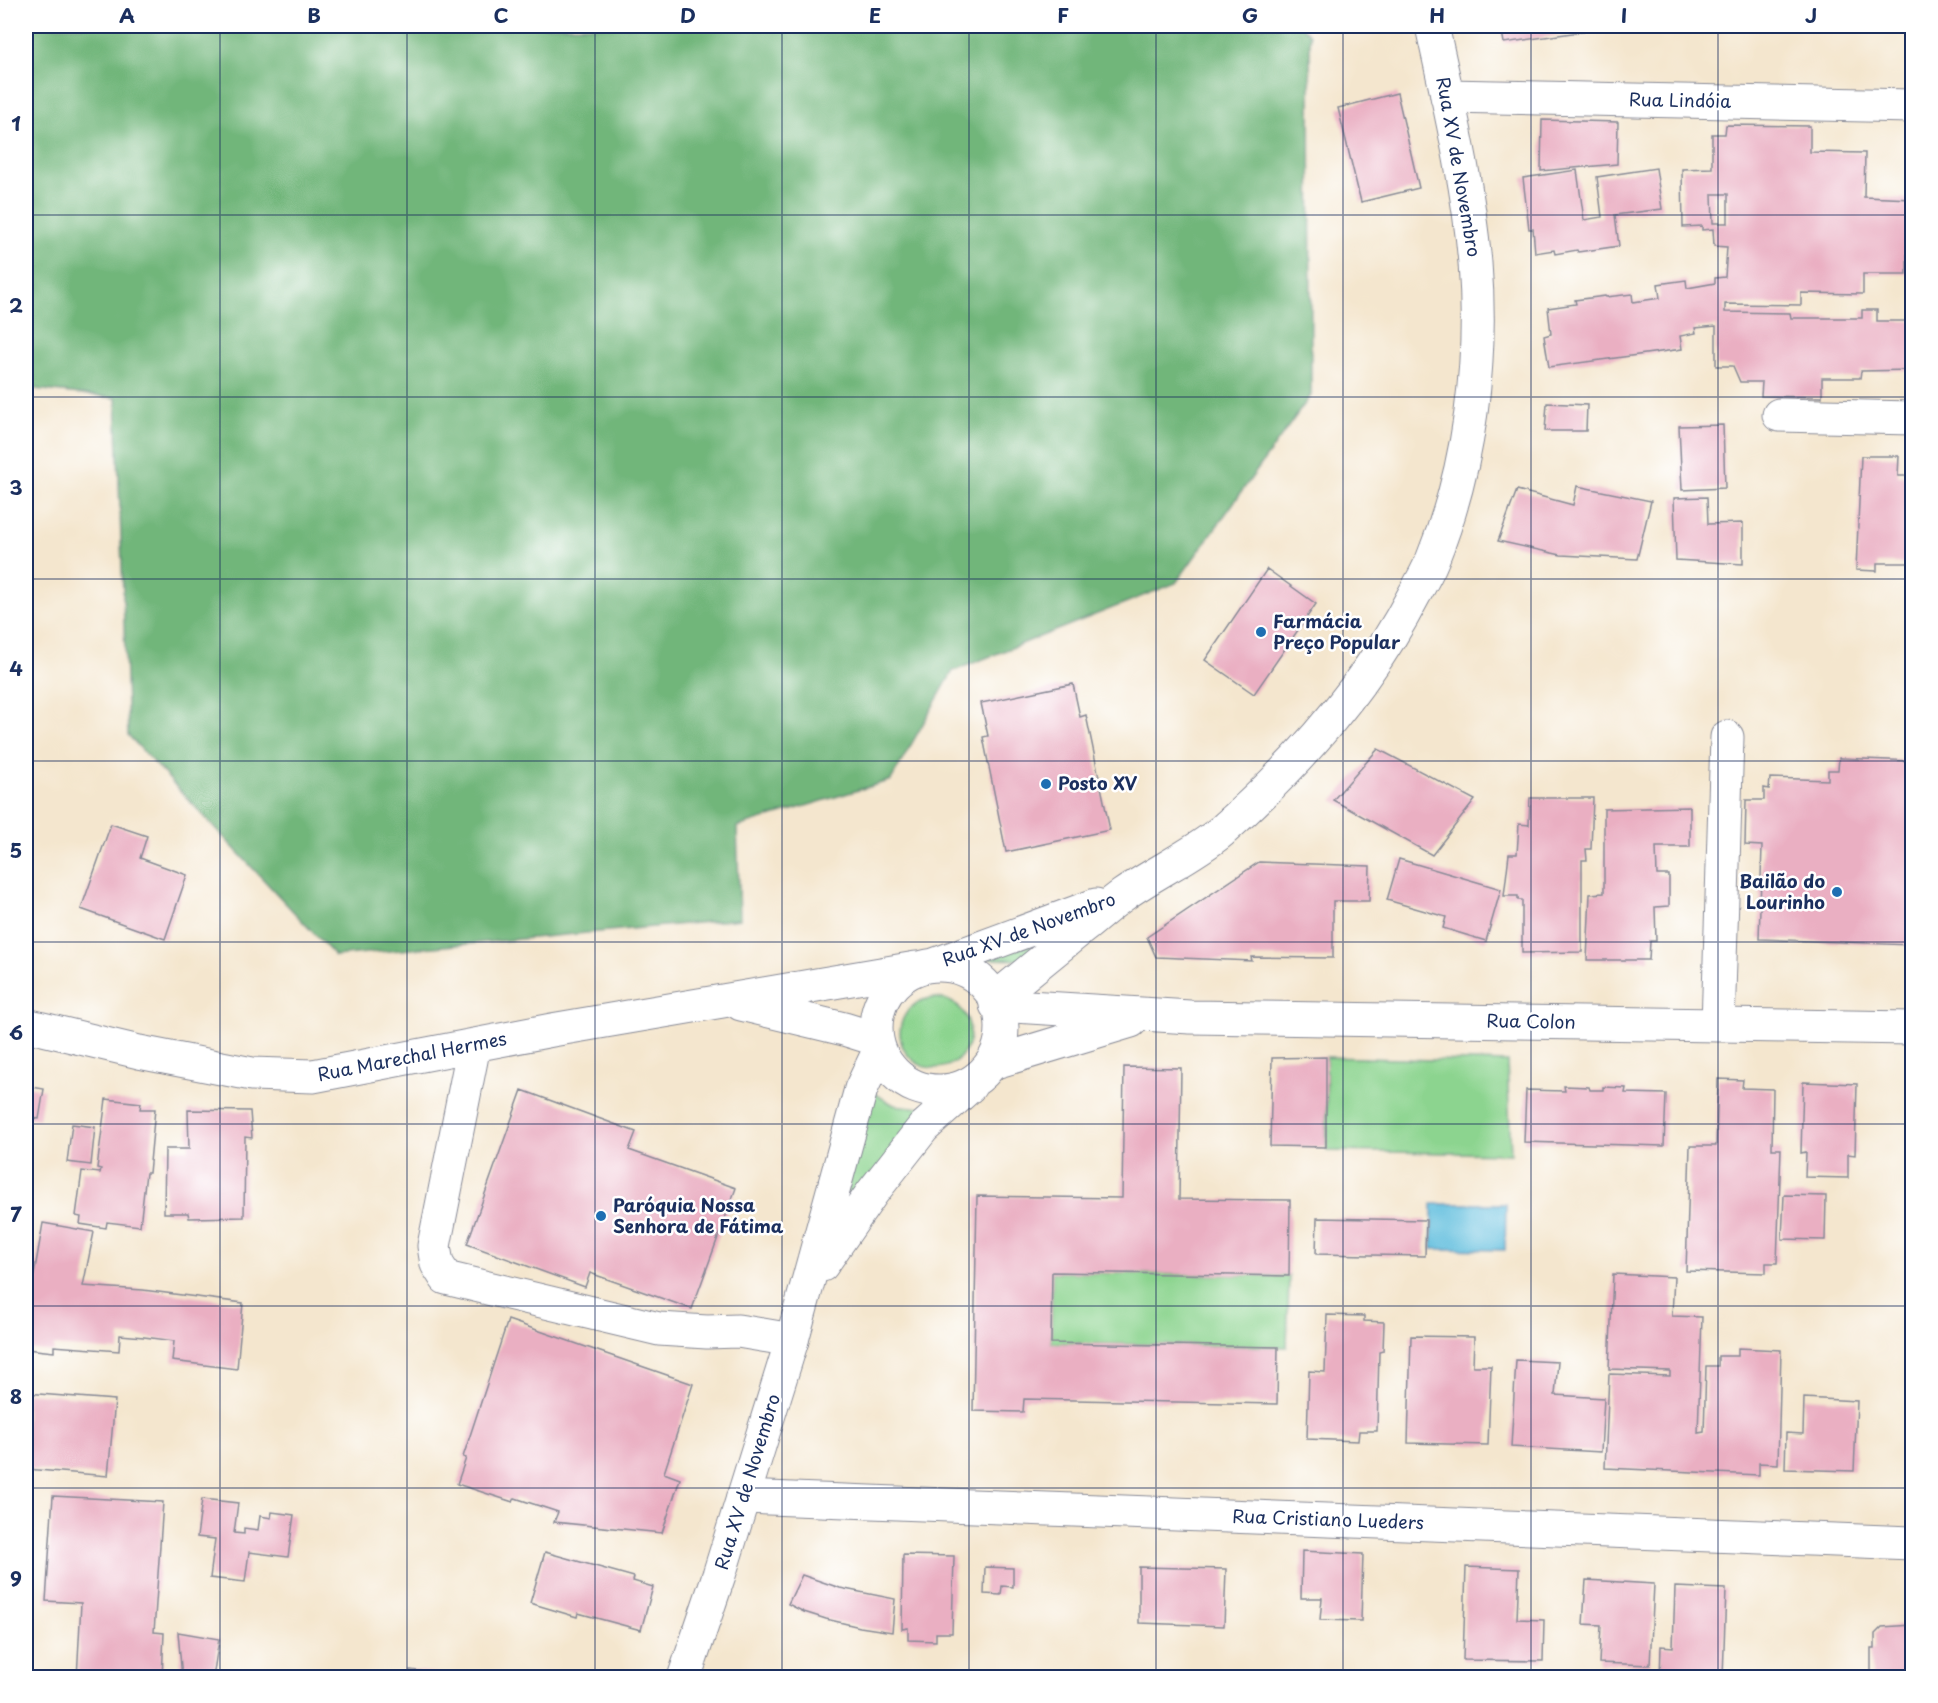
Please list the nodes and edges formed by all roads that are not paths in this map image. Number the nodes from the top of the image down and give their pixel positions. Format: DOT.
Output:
graph roads {
  1 [pos="1432,26"];
  2 [pos="1447,96"];
  3 [pos="1912,106"];
  4 [pos="1779,415"];
  5 [pos="1912,418"];
  6 [pos="1727,736"];
  7 [pos="1124,895"];
  8 [pos="925,966"];
  9 [pos="728,1001"];
  10 [pos="996,1002"];
  11 [pos="1150,1015"];
  12 [pos="26,1025"];
  13 [pos="1718,1025"];
  14 [pos="1912,1028"];
  15 [pos="474,1045"];
  16 [pos="877,1045"];
  17 [pos="986,1070"];
  18 [pos="807,1286"];
  19 [pos="792,1340"];
  20 [pos="743,1497"];
  21 [pos="1912,1543"];
  22 [pos="684,1677"];
  1 -- 2 [label="street, Rua XV de Novembro"];
  2 -- 3 [label="street, Rua Lindóia"];
  2 -- 7 [label="street, Rua XV de Novembro"];
  4 -- 5 [label="street"];
  6 -- 13 [label="street"];
  7 -- 8 [label="street, Rua XV de Novembro"];
  7 -- 10 [label="street, Rua XV de Novembro"];
  8 -- 9 [label="street, Rua Marechal Hermes"];
  8 -- 10 [label="street"];
  8 -- 16 [label="street"];
  9 -- 15 [label="street, Rua Marechal Hermes"];
  9 -- 16 [label="street, Rua Marechal Hermes"];
  10 -- 11 [label="street, Rua Colon"];
  10 -- 17 [label="street"];
  11 -- 13 [label="street, Rua Colon"];
  11 -- 17 [label="street, Rua Colon"];
  12 -- 15 [label="street, Rua Marechal Hermes"];
  13 -- 14 [label="street, Rua Colon"];
  15 -- 19 [label="street"];
  16 -- 17 [label="street"];
  16 -- 18 [label="street, Rua XV de Novembro"];
  17 -- 18 [label="street, Rua XV de Novembro"];
  18 -- 19 [label="street, Rua XV de Novembro"];
  19 -- 20 [label="street, Rua XV de Novembro"];
  20 -- 21 [label="street, Rua Cristiano Lueders"];
  20 -- 22 [label="street, Rua XV de Novembro"];
}
